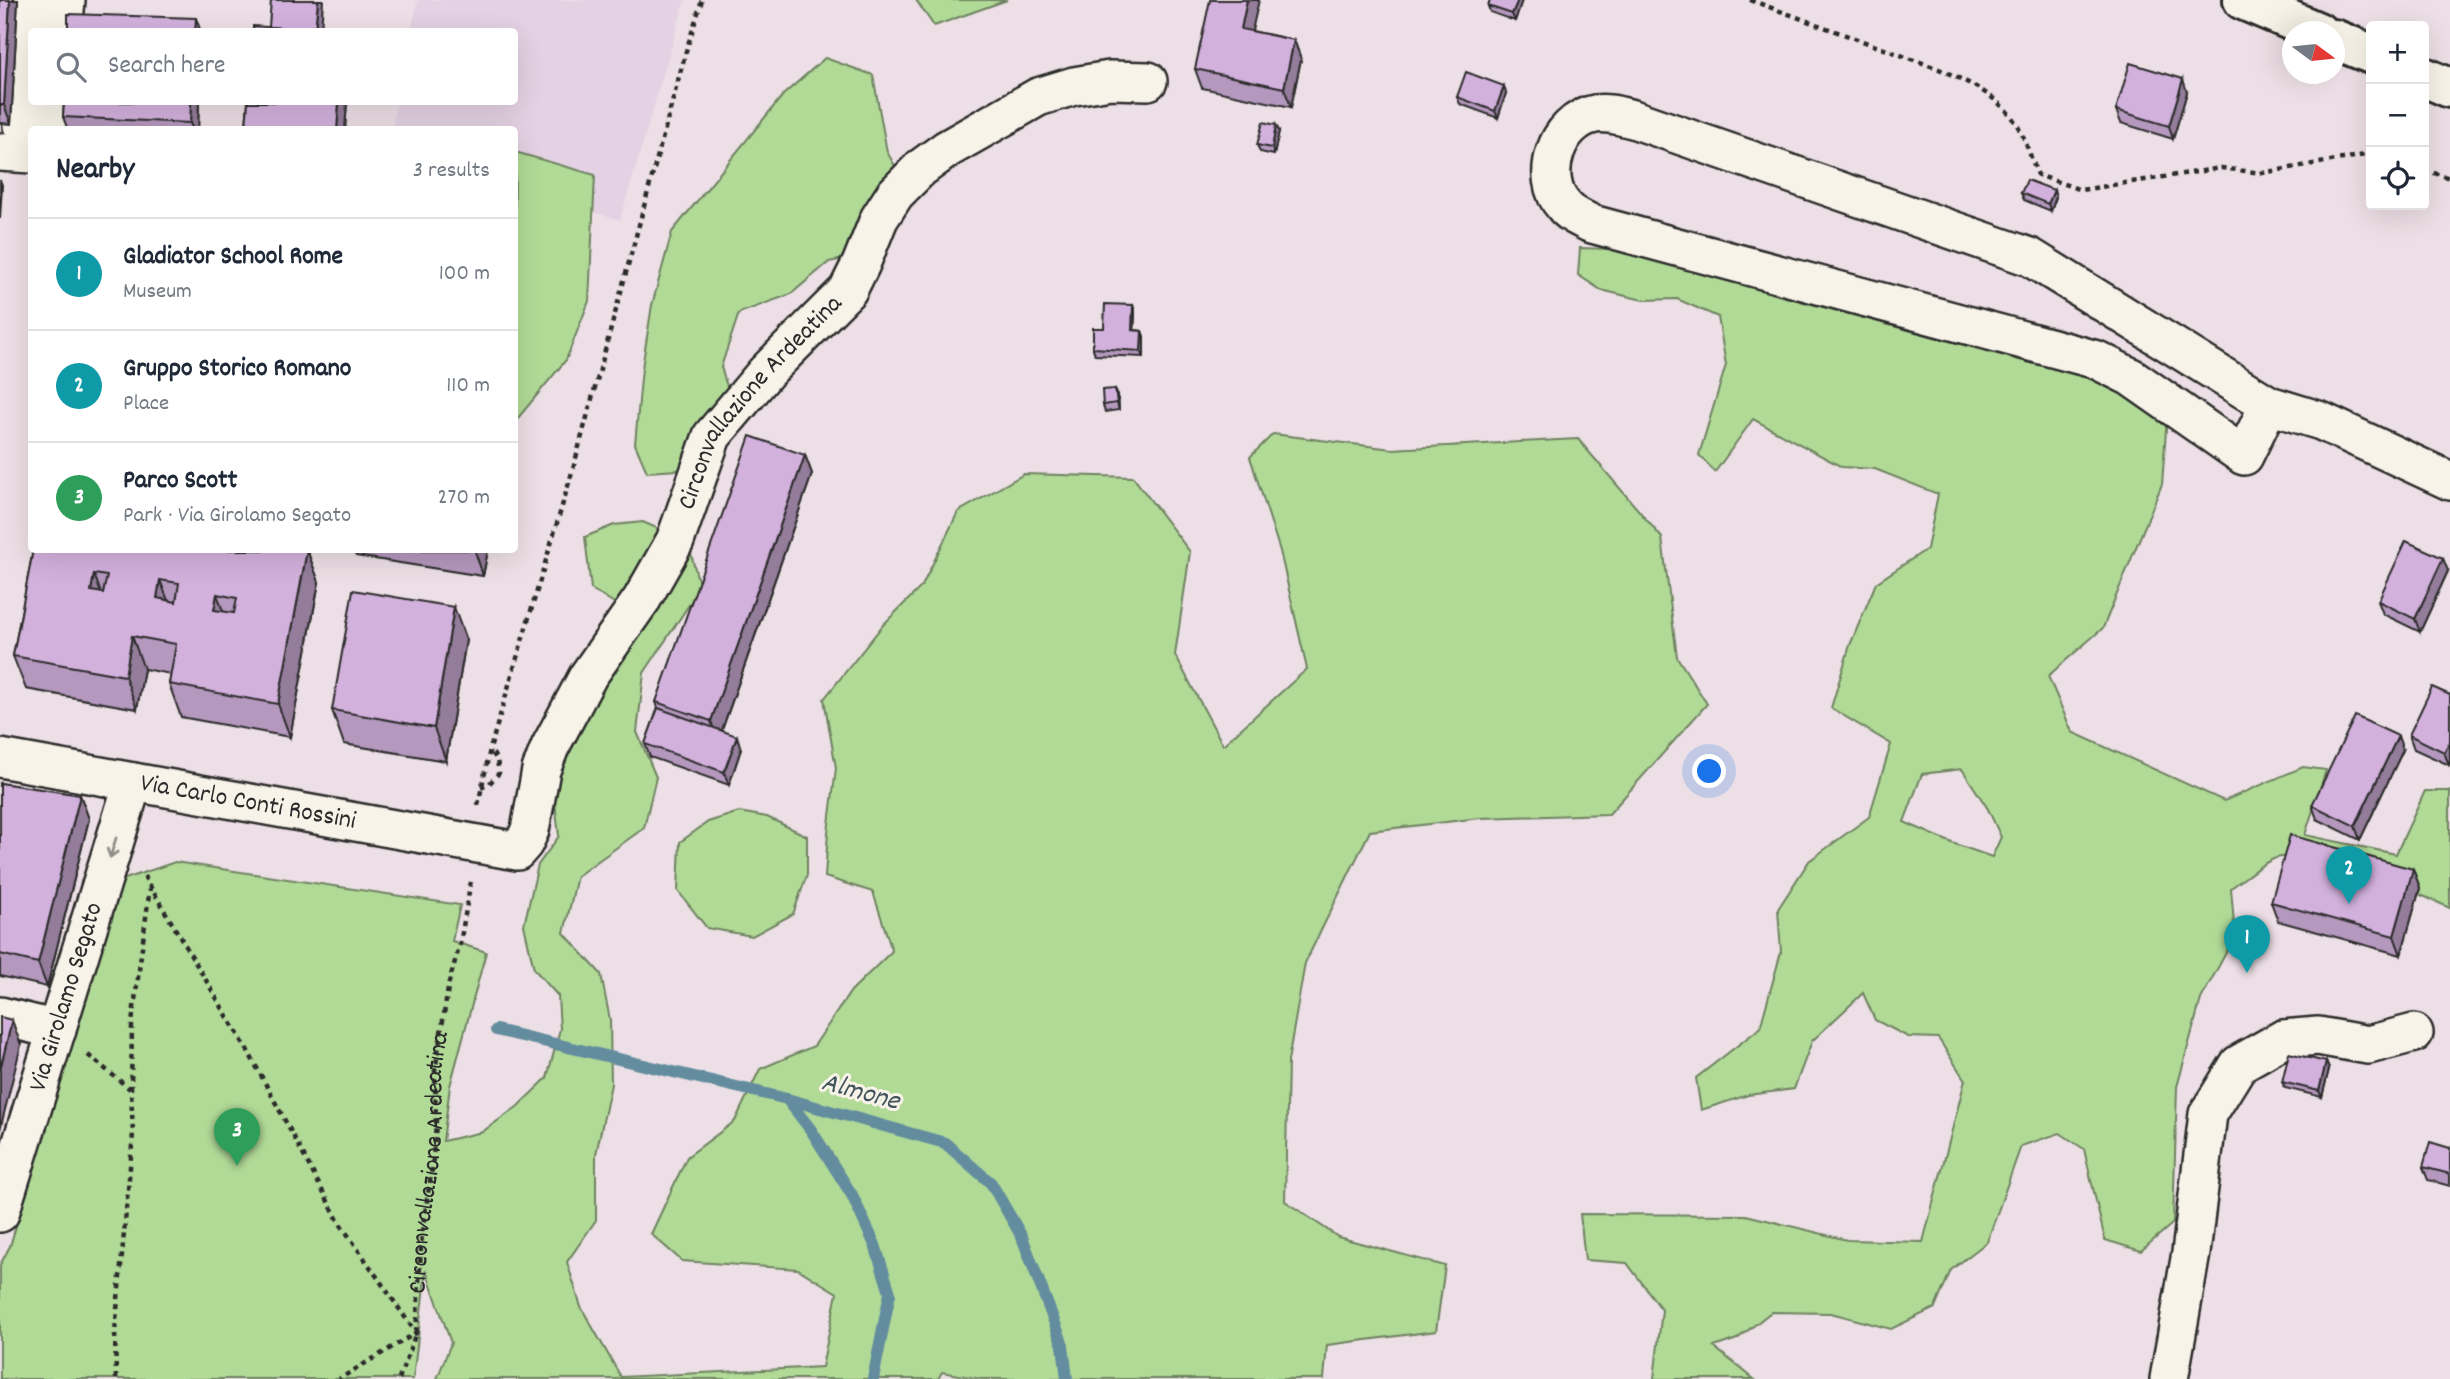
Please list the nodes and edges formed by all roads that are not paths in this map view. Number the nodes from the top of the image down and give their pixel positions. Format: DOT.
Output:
graph roads {
  1 [pos="33,0"];
  2 [pos="66,0"];
  3 [pos="2243,0"];
  4 [pos="2292,21"];
  5 [pos="34,28"];
  6 [pos="63,28"];
  7 [pos="2345,43"];
  8 [pos="2366,52"];
  9 [pos="2429,78"];
  10 [pos="1148,81"];
  11 [pos="2450,88"];
  12 [pos="35,105"];
  13 [pos="55,105"];
  14 [pos="36,126"];
  15 [pos="42,126"];
  16 [pos="28,140"];
  17 [pos="0,152"];
  18 [pos="2269,405"];
  19 [pos="2450,481"];
  20 [pos="0,758"];
  21 [pos="133,782"];
  22 [pos="496,848"];
  23 [pos="0,1016"];
  24 [pos="57,1030"];
  25 [pos="2413,1033"];
  26 [pos="0,1213"];
  27 [pos="2169,1379"];
  1 -- 5 [label="street"];
  2 -- 6 [label="street"];
  3 -- 4 [label="main road"];
  7 -- 8 [label="main road"];
  9 -- 11 [label="main road"];
  10 -- 22 [label="street, Circonvallazione Ardeatina"];
  12 -- 14 [label="street"];
  13 -- 15 [label="street"];
  16 -- 17 [label="street"];
  18 -- 18 [label="street"];
  18 -- 19 [label="street"];
  20 -- 21 [label="street, Via Carlo Conti Rossini"];
  21 -- 22 [label="street, Via Carlo Conti Rossini"];
  21 -- 24 [label="street, Via Girolamo Segato, one-way"];
  23 -- 24 [label="street"];
  24 -- 26 [label="street, Via Girolamo Segato"];
  25 -- 27 [label="street"];
}
